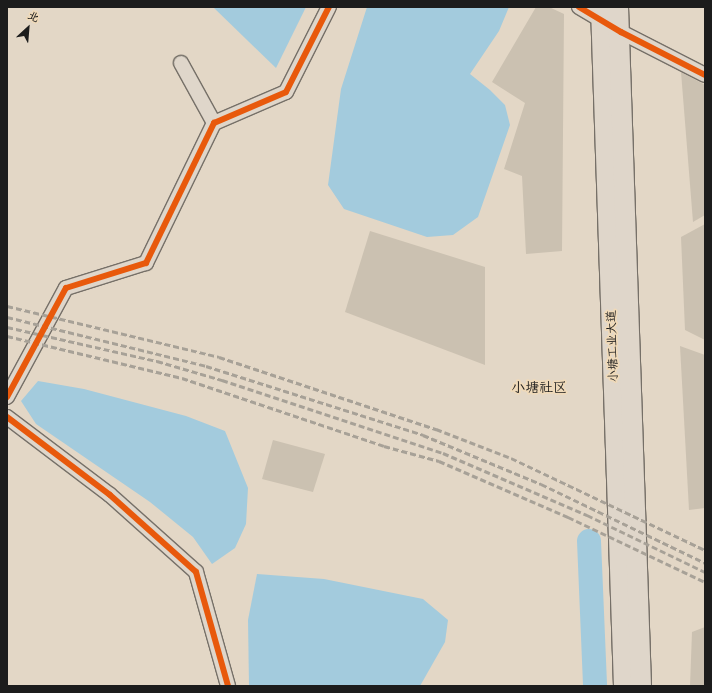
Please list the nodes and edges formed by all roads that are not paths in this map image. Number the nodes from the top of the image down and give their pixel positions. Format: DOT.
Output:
graph roads {
  1 [pos="330,7"];
  2 [pos="579,7"];
  3 [pos="618,7"];
  4 [pos="602,14"];
  5 [pos="621,32"];
  6 [pos="181,63"];
  7 [pos="705,75"];
  8 [pos="214,123"];
  9 [pos="7,397"];
  10 [pos="7,417"];
  11 [pos="228,686"];
  12 [pos="624,686"];
  13 [pos="641,686"];
  1 -- 8 [label="street"];
  2 -- 4 [label="street"];
  3 -- 5 [label="main road, 小塘工业大道"];
  4 -- 5 [label="street"];
  4 -- 12 [label="main road, 小塘工业大道"];
  5 -- 7 [label="street"];
  5 -- 13 [label="main road, 小塘工业大道"];
  6 -- 8 [label="street"];
  8 -- 9 [label="street"];
  10 -- 11 [label="street"];
}
